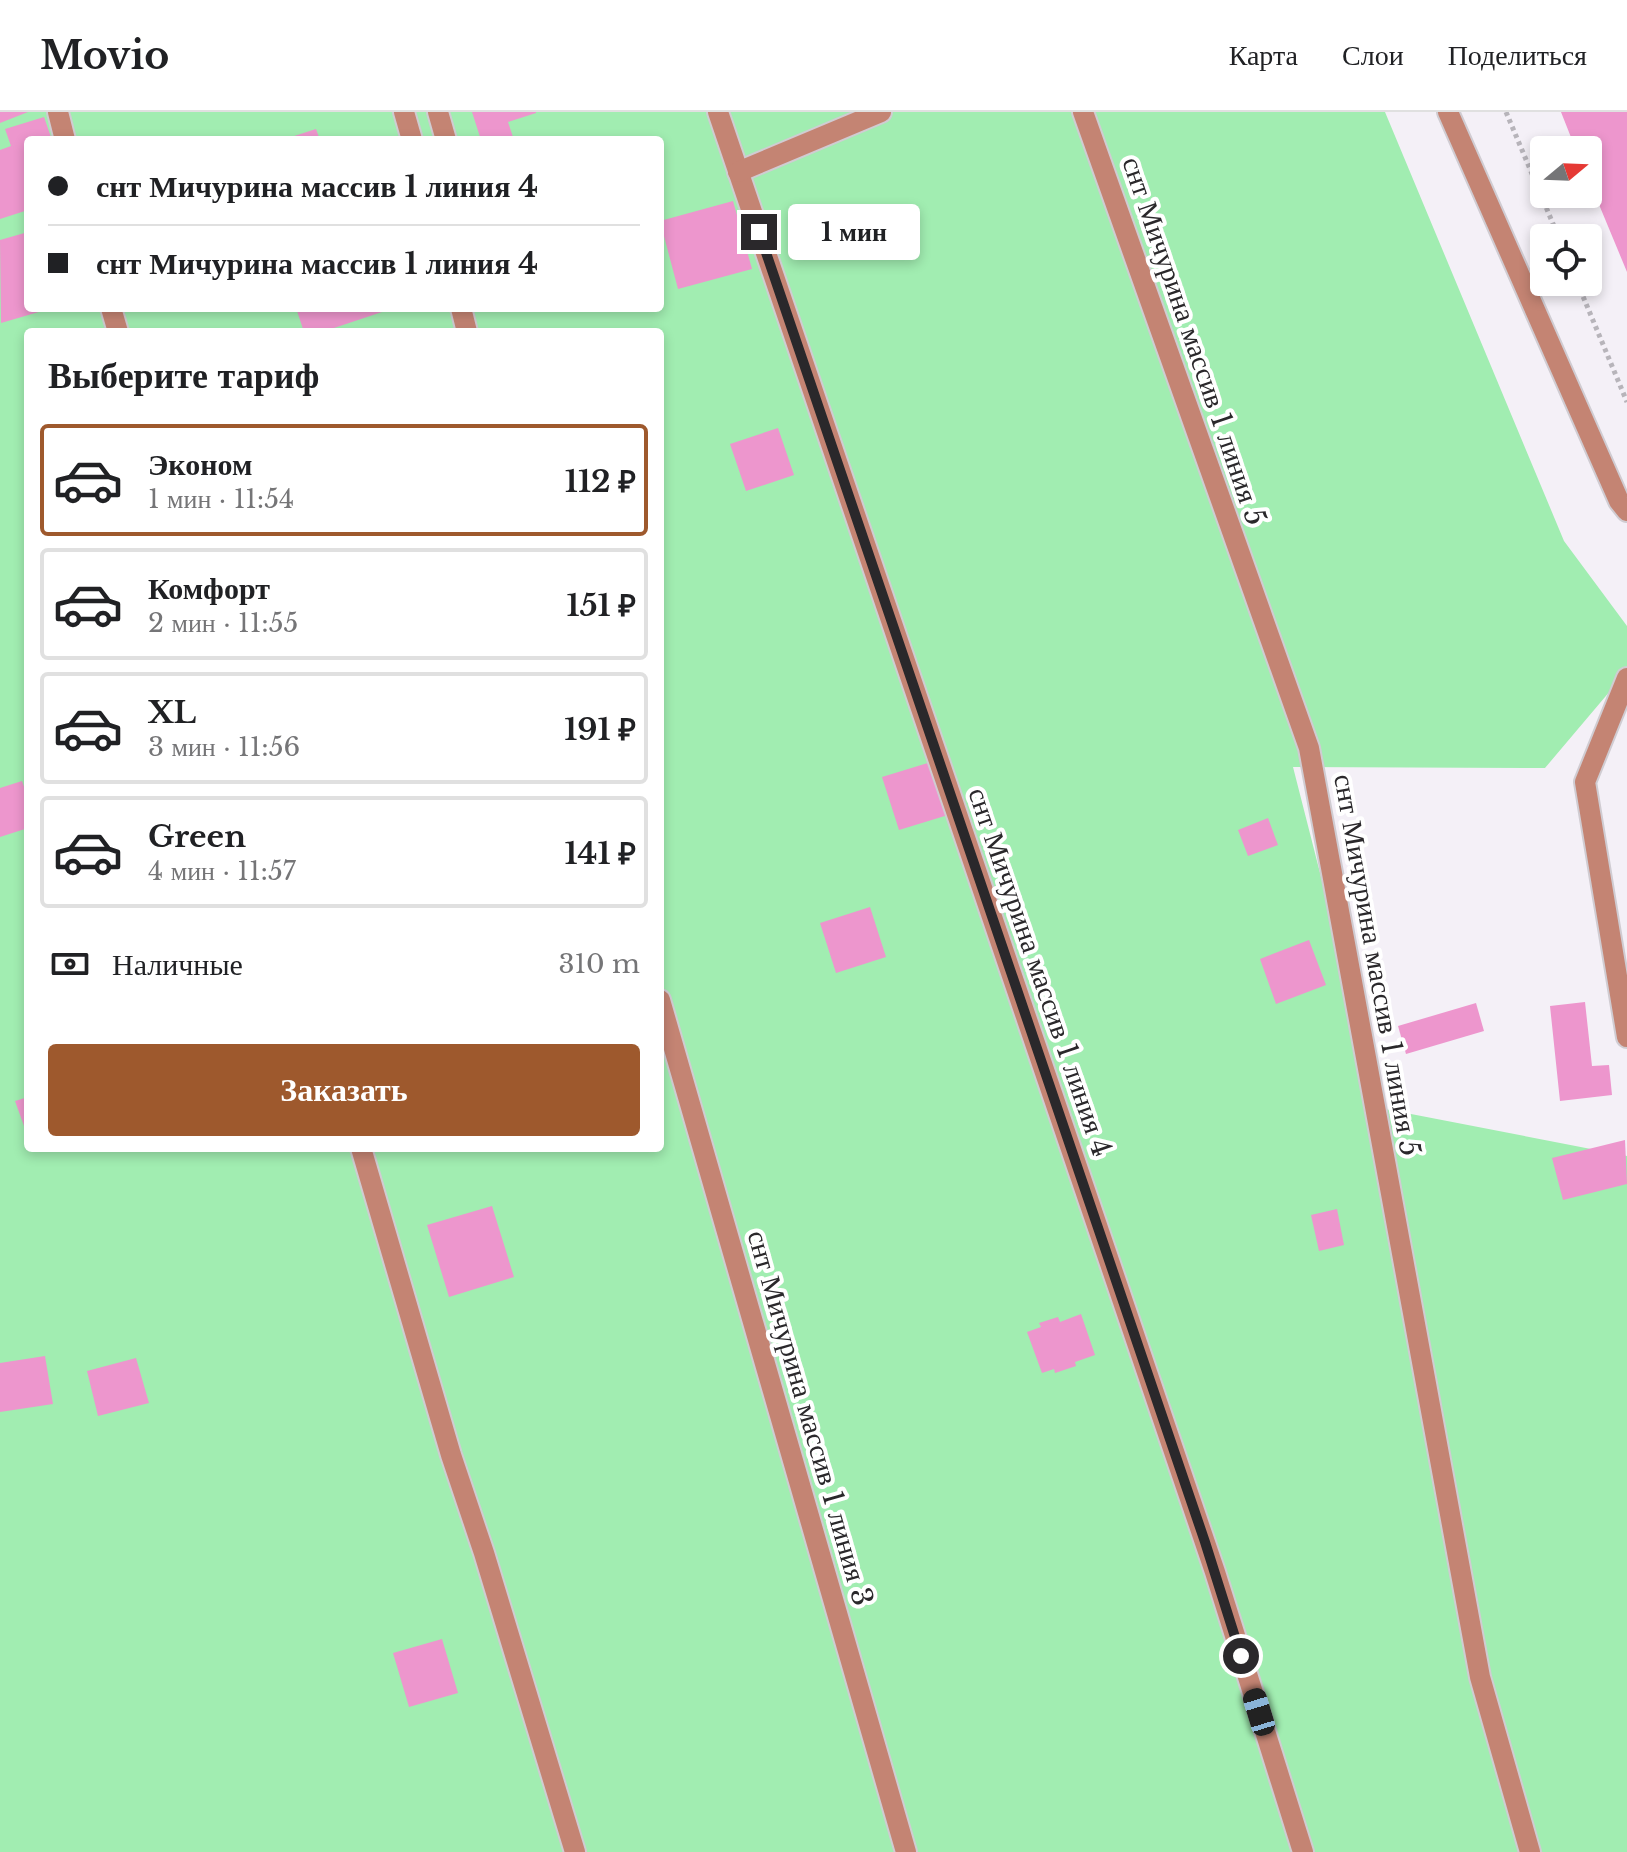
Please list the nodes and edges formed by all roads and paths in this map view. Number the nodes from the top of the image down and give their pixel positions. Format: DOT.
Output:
graph roads {
  1 [pos="58,112"];
  2 [pos="404,112"];
  3 [pos="438,112"];
  4 [pos="718,112"];
  5 [pos="881,112"];
  6 [pos="1083,112"];
  7 [pos="1448,112"];
  8 [pos="1506,112"];
  9 [pos="64,136"];
  10 [pos="411,136"];
  11 [pos="445,136"];
  12 [pos="738,172"];
  13 [pos="1553,224"];
  14 [pos="1583,296"];
  15 [pos="1627,402"];
  16 [pos="1627,511"];
  17 [pos="1627,678"];
  18 [pos="664,1014"];
  19 [pos="1627,1037"];
  20 [pos="362,1152"];
  21 [pos="575,1852"];
  22 [pos="906,1852"];
  23 [pos="1303,1852"];
  24 [pos="1530,1852"];
  1 -- 9 [label="street"];
  2 -- 10 [label="street"];
  3 -- 11 [label="street"];
  4 -- 12 [label="street, снт Мичурина массив 1 линия 4"];
  5 -- 12 [label="street"];
  6 -- 24 [label="street, снт Мичурина массив 1 линия 5"];
  7 -- 16 [label="street"];
  8 -- 13 [label="path"];
  12 -- 23 [label="street, снт Мичурина массив 1 линия 4"];
  14 -- 15 [label="path"];
  17 -- 19 [label="street"];
  18 -- 22 [label="street, снт Мичурина массив 1 линия 3"];
  20 -- 21 [label="street"];
}
